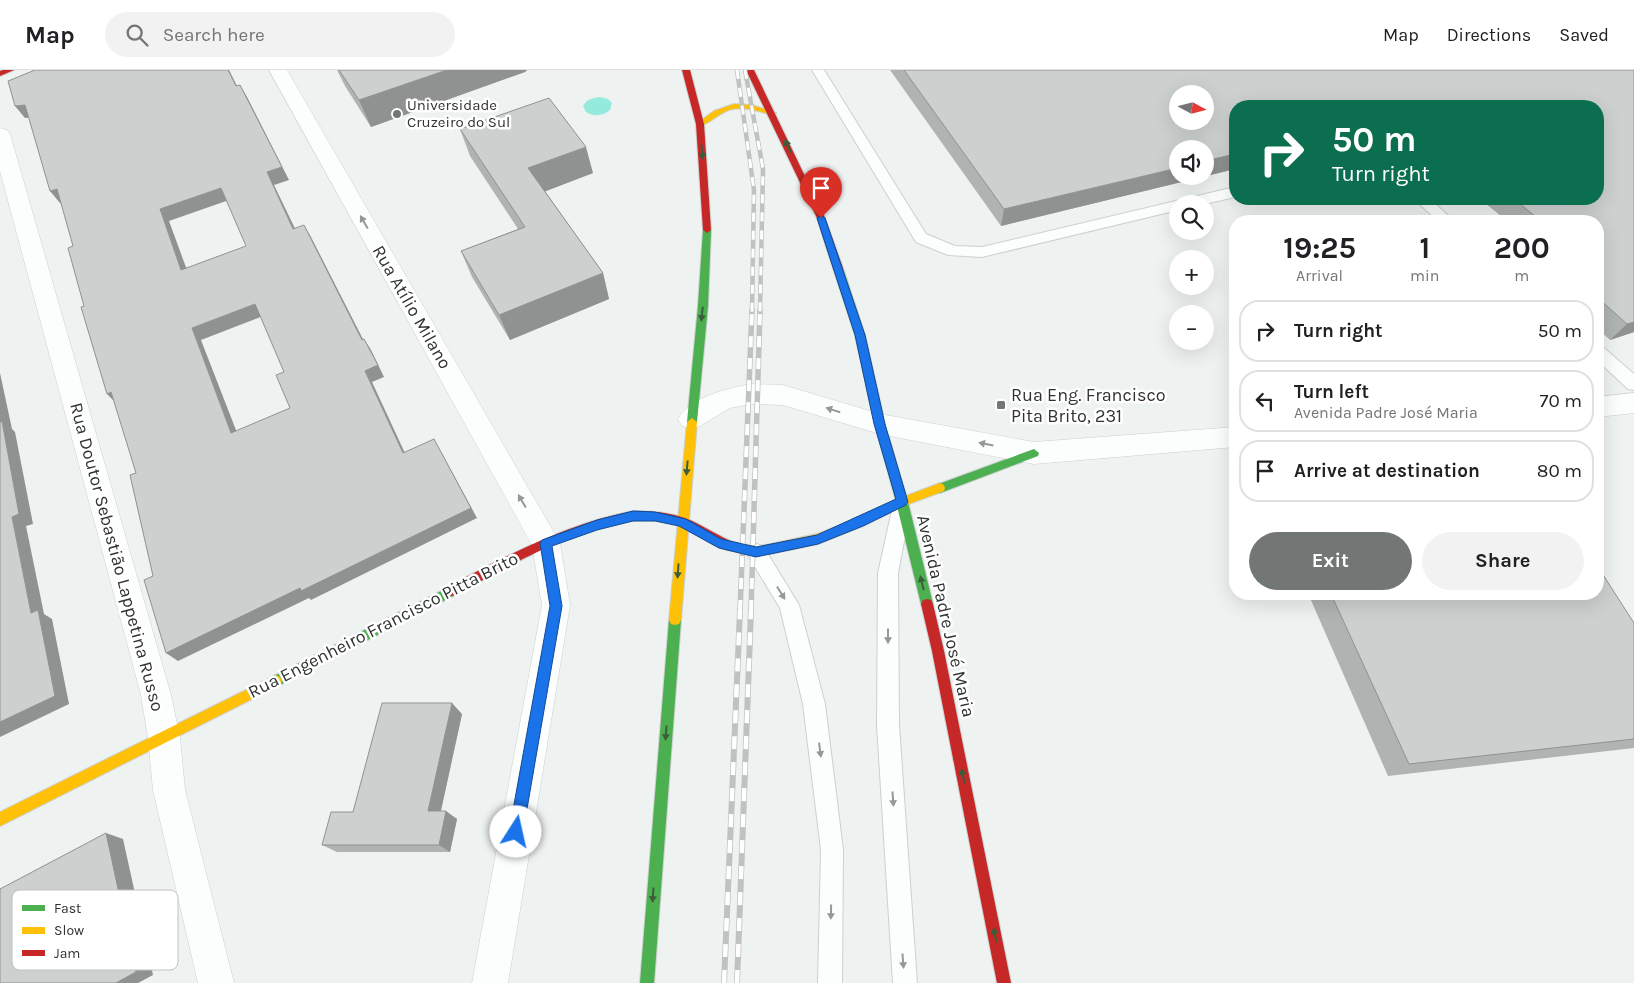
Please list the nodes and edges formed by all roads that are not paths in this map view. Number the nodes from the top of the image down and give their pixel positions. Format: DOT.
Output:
graph roads {
  1 [pos="10,70"];
  2 [pos="278,70"];
  3 [pos="686,70"];
  4 [pos="750,70"];
  5 [pos="818,70"];
  6 [pos="0,74"];
  7 [pos="772,113"];
  8 [pos="700,124"];
  9 [pos="1,138"];
  10 [pos="1229,193"];
  11 [pos="1214,197"];
  12 [pos="1427,205"];
  13 [pos="1169,207"];
  14 [pos="1440,215"];
  15 [pos="1604,357"];
  16 [pos="1634,384"];
  17 [pos="1634,403"];
  18 [pos="1604,406"];
  19 [pos="691,419"];
  20 [pos="880,424"];
  21 [pos="1229,437"];
  22 [pos="1034,453"];
  23 [pos="902,502"];
  24 [pos="682,522"];
  25 [pos="546,543"];
  26 [pos="756,552"];
  27 [pos="164,738"];
  28 [pos="0,819"];
  29 [pos="216,983"];
  30 [pos="490,983"];
  31 [pos="647,983"];
  32 [pos="830,983"];
  33 [pos="905,983"];
  34 [pos="1004,983"];
  1 -- 6 [label="main road"];
  25 -- 2 [label="street, Rua Atílio Milano, one-way"];
  3 -- 8 [label="main road"];
  4 -- 7 [label="main road, Avenida Padre José Maria"];
  5 -- 13 [label="lane"];
  7 -- 8 [label="main road"];
  20 -- 7 [label="main road, Avenida Padre José Maria, one-way"];
  8 -- 19 [label="main road, one-way"];
  9 -- 27 [label="street, Rua Doutor Sebastião Lappetina Russo"];
  10 -- 11 [label="lane"];
  12 -- 14 [label="lane"];
  15 -- 16 [label="lane"];
  17 -- 18 [label="street"];
  20 -- 19 [label="street, Rua Engenheiro Francisco Pitta Brito, one-way"];
  19 -- 24 [label="main road, one-way"];
  22 -- 20 [label="street, Rua Engenheiro Francisco Pitta Brito, one-way"];
  20 -- 23 [label="main road, Avenida Padre José Maria"];
  21 -- 22 [label="street, Rua Engenheiro Francisco Pitta Brito"];
  22 -- 23 [label="main road, Rua Engenheiro Francisco Pitta Brito"];
  23 -- 26 [label="main road, Rua Engenheiro Francisco Pitta Brito"];
  23 -- 33 [label="lane, one-way"];
  34 -- 23 [label="main road, Avenida Padre José Maria, one-way"];
  24 -- 25 [label="main road, Rua Engenheiro Francisco Pitta Brito"];
  24 -- 26 [label="main road, Rua Engenheiro Francisco Pitta Brito"];
  24 -- 31 [label="main road, one-way"];
  25 -- 27 [label="main road, Rua Engenheiro Francisco Pitta Brito"];
  25 -- 30 [label="street"];
  26 -- 32 [label="lane, one-way"];
  27 -- 28 [label="main road, Rua Engenheiro Francisco Pitta Brito"];
  27 -- 29 [label="street, Rua Doutor Sebastião Lappetina Russo"];
}
